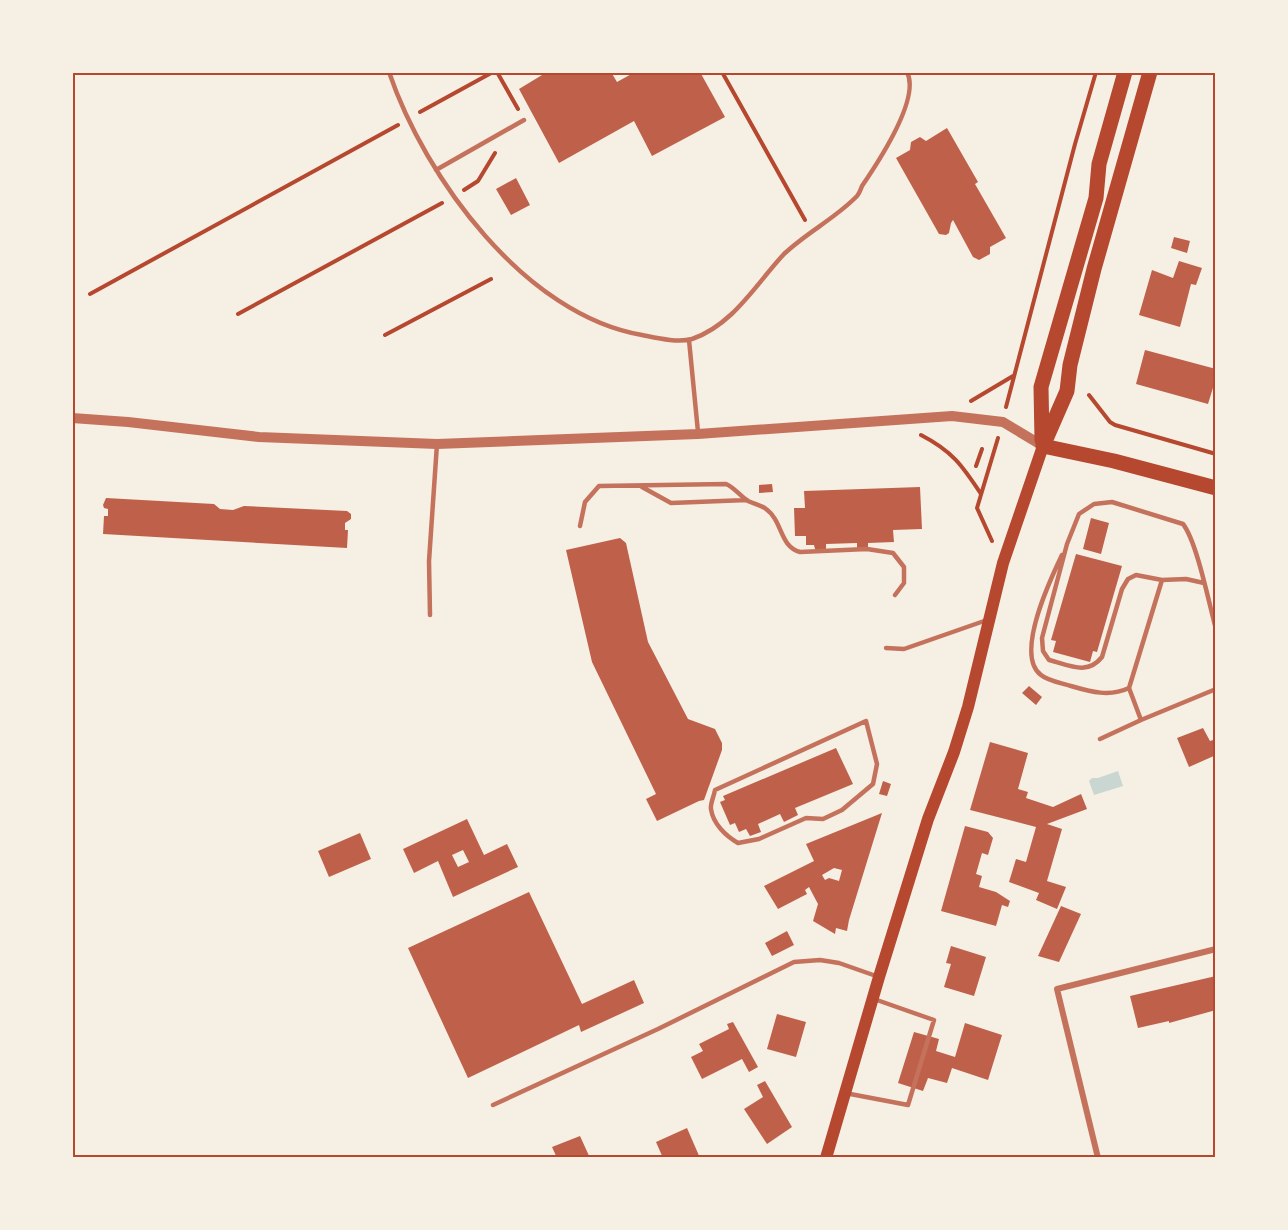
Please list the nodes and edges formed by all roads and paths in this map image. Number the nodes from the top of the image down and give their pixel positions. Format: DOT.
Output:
graph roads {
  1 [pos="389,72"];
  2 [pos="495,72"];
  3 [pos="722,72"];
  4 [pos="907,72"];
  5 [pos="1096,72"];
  6 [pos="1125,72"];
  7 [pos="1150,72"];
  8 [pos="408,119"];
  9 [pos="524,120"];
  10 [pos="498,135"];
  11 [pos="436,170"];
  12 [pos="453,196"];
  13 [pos="811,231"];
  14 [pos="491,279"];
  15 [pos="90,294"];
  16 [pos="238,314"];
  17 [pos="385,335"];
  18 [pos="688,340"];
  19 [pos="1089,395"];
  20 [pos="952,416"];
  21 [pos="72,418"];
  22 [pos="698,434"];
  23 [pos="921,435"];
  24 [pos="437,444"];
  25 [pos="1042,446"];
  26 [pos="982,449"];
  27 [pos="993,454"];
  28 [pos="1216,454"];
  29 [pos="976,466"];
  30 [pos="640,486"];
  31 [pos="1216,488"];
  32 [pos="981,494"];
  33 [pos="747,500"];
  34 [pos="580,526"];
  35 [pos="1067,544"];
  36 [pos="1003,563"];
  37 [pos="1162,580"];
  38 [pos="1204,583"];
  39 [pos="895,595"];
  40 [pos="430,615"];
  41 [pos="990,619"];
  42 [pos="1216,629"];
  43 [pos="886,648"];
  44 [pos="1129,688"];
  45 [pos="1216,689"];
  46 [pos="1141,720"];
  47 [pos="866,721"];
  48 [pos="1100,739"];
  49 [pos="1216,949"];
  50 [pos="879,977"];
  51 [pos="872,998"];
  52 [pos="845,1093"];
  53 [pos="493,1105"];
  54 [pos="826,1158"];
  55 [pos="1098,1158"];
  1 -- 8 [label="lane"];
  2 -- 8 [label="path"];
  2 -- 9 [label="path"];
  3 -- 13 [label="path"];
  4 -- 13 [label="lane"];
  5 -- 20 [label="path"];
  6 -- 25 [label="main road"];
  7 -- 25 [label="main road"];
  8 -- 11 [label="lane"];
  8 -- 15 [label="path"];
  9 -- 10 [label="lane"];
  10 -- 11 [label="lane"];
  10 -- 12 [label="path"];
  11 -- 12 [label="lane"];
  12 -- 16 [label="path"];
  12 -- 18 [label="lane"];
  13 -- 18 [label="lane"];
  14 -- 17 [label="path"];
  18 -- 22 [label="lane"];
  19 -- 28 [label="path"];
  20 -- 22 [label="street"];
  20 -- 25 [label="street"];
  21 -- 24 [label="street"];
  22 -- 24 [label="street"];
  23 -- 32 [label="path"];
  24 -- 40 [label="lane"];
  25 -- 31 [label="main road"];
  25 -- 36 [label="main road"];
  26 -- 29 [label="path"];
  27 -- 32 [label="path"];
  30 -- 33 [label="lane"];
  30 -- 33 [label="lane"];
  30 -- 34 [label="lane"];
  32 -- 36 [label="path"];
  33 -- 39 [label="lane"];
  35 -- 37 [label="lane"];
  35 -- 38 [label="lane"];
  35 -- 44 [label="lane"];
  36 -- 41 [label="main road"];
  37 -- 38 [label="lane"];
  37 -- 44 [label="lane"];
  38 -- 42 [label="lane"];
  41 -- 43 [label="lane"];
  41 -- 50 [label="main road"];
  44 -- 46 [label="lane"];
  45 -- 46 [label="lane"];
  46 -- 48 [label="lane"];
  47 -- 47 [label="lane"];
  49 -- 55 [label="street"];
  50 -- 51 [label="main road"];
  50 -- 53 [label="lane"];
  51 -- 52 [label="main road"];
  51 -- 52 [label="lane"];
  52 -- 54 [label="main road"];
}
